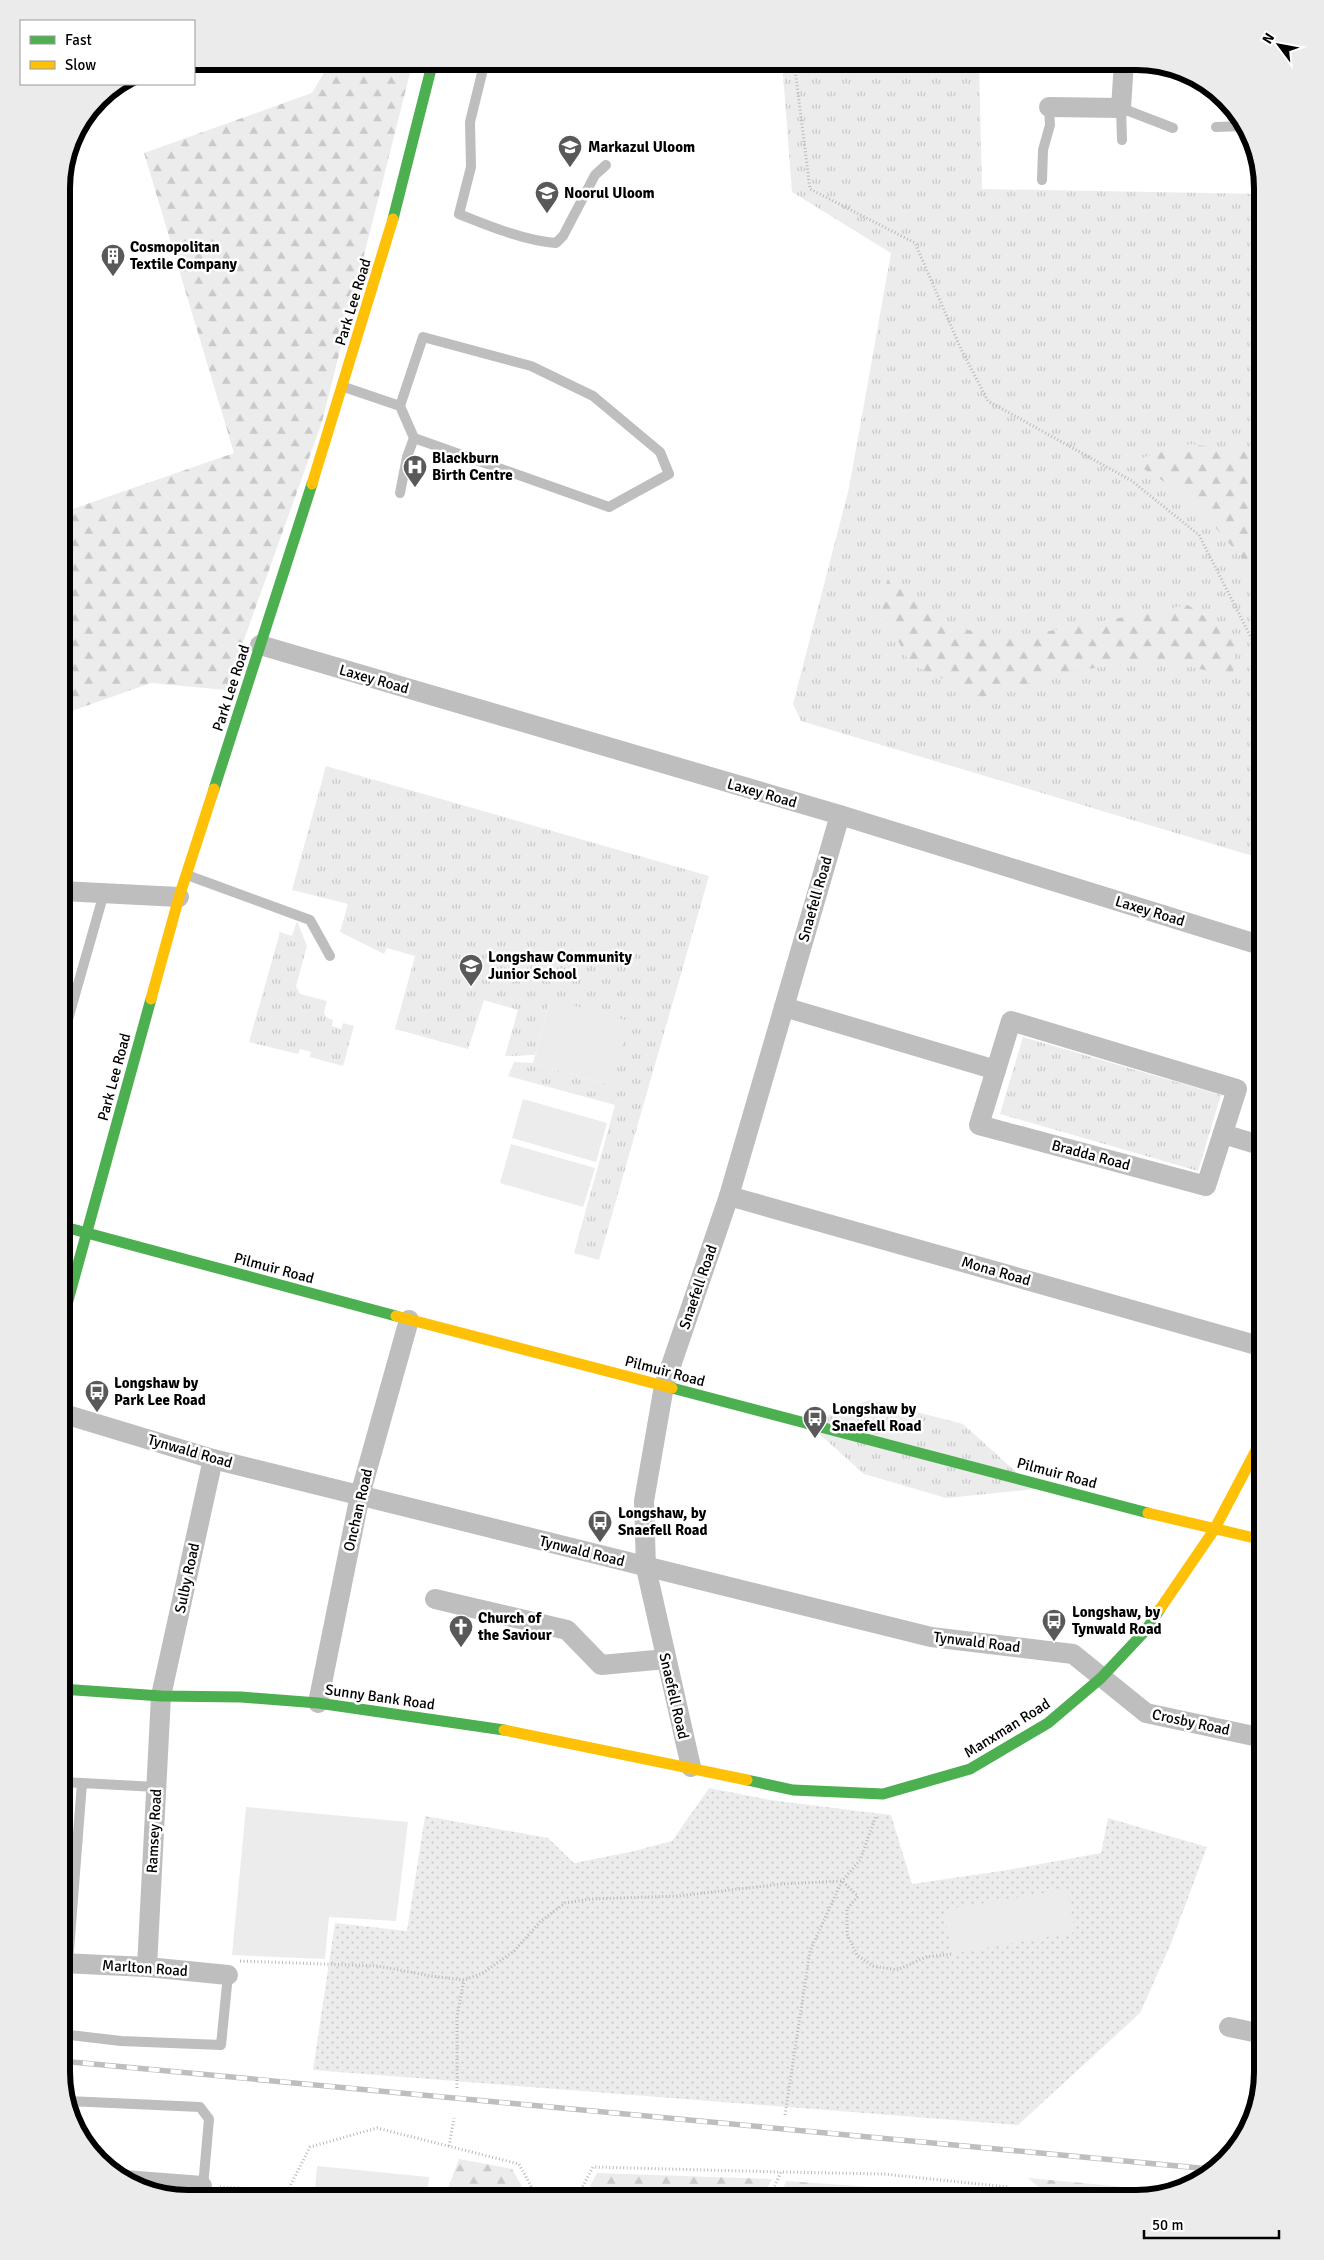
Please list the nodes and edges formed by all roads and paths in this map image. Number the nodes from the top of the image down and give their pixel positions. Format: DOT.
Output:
graph roads {
  1 [pos="431,70"];
  2 [pos="483,70"];
  3 [pos="795,70"];
  4 [pos="1123,70"];
  5 [pos="1049,107"];
  6 [pos="1121,108"];
  7 [pos="1236,126"];
  8 [pos="1216,127"];
  9 [pos="1173,128"];
  10 [pos="1122,140"];
  11 [pos="606,165"];
  12 [pos="1042,180"];
  13 [pos="343,387"];
  14 [pos="400,406"];
  15 [pos="414,438"];
  16 [pos="400,493"];
  17 [pos="1254,642"];
  18 [pos="260,646"];
  19 [pos="840,815"];
  20 [pos="187,875"];
  21 [pos="70,891"];
  22 [pos="104,893"];
  23 [pos="179,897"];
  24 [pos="1254,943"];
  25 [pos="330,956"];
  26 [pos="784,1007"];
  27 [pos="70,1012"];
  28 [pos="996,1070"];
  29 [pos="1223,1134"];
  30 [pos="1254,1143"];
  31 [pos="729,1196"];
  32 [pos="70,1229"];
  33 [pos="86,1234"];
  34 [pos="70,1293"];
  35 [pos="409,1320"];
  36 [pos="1254,1343"];
  37 [pos="664,1386"];
  38 [pos="70,1415"];
  39 [pos="1254,1454"];
  40 [pos="213,1459"];
  41 [pos="360,1494"];
  42 [pos="1214,1530"];
  43 [pos="1254,1538"];
  44 [pos="646,1568"];
  45 [pos="435,1599"];
  46 [pos="666,1659"];
  47 [pos="1101,1678"];
  48 [pos="70,1690"];
  49 [pos="161,1696"];
  50 [pos="318,1704"];
  51 [pos="1254,1736"];
  52 [pos="691,1767"];
  53 [pos="70,1783"];
  54 [pos="82,1784"];
  55 [pos="156,1787"];
  56 [pos="882,1794"];
  57 [pos="842,1881"];
  58 [pos="70,1910"];
  59 [pos="952,1954"];
  60 [pos="70,1963"];
  61 [pos="147,1967"];
  62 [pos="228,1975"];
  63 [pos="464,1980"];
  64 [pos="1229,2027"];
  65 [pos="1254,2032"];
  66 [pos="70,2035"];
  67 [pos="457,2088"];
  68 [pos="74,2101"];
  69 [pos="785,2115"];
  70 [pos="454,2118"];
  71 [pos="450,2146"];
  72 [pos="781,2172"];
  73 [pos="150,2184"];
  74 [pos="189,2190"];
  75 [pos="202,2190"];
  76 [pos="288,2190"];
  77 [pos="533,2190"];
  78 [pos="581,2190"];
  79 [pos="773,2190"];
  80 [pos="1012,2190"];
  1 -- 13 [label="street, Park Lee Road"];
  2 -- 11 [label="lane"];
  3 -- 17 [label="path"];
  4 -- 6 [label="street"];
  5 -- 6 [label="street"];
  5 -- 12 [label="lane"];
  6 -- 9 [label="lane"];
  6 -- 10 [label="lane"];
  7 -- 8 [label="lane"];
  13 -- 14 [label="lane"];
  13 -- 18 [label="street, Park Lee Road"];
  14 -- 15 [label="lane"];
  14 -- 15 [label="lane"];
  15 -- 16 [label="lane"];
  18 -- 19 [label="street, Laxey Road"];
  18 -- 20 [label="street, Park Lee Road"];
  19 -- 24 [label="street, Laxey Road"];
  19 -- 26 [label="street, Snaefell Road"];
  20 -- 23 [label="street, Park Lee Road"];
  20 -- 25 [label="lane"];
  21 -- 22 [label="street"];
  22 -- 23 [label="street"];
  22 -- 27 [label="lane"];
  23 -- 33 [label="street, Park Lee Road"];
  26 -- 28 [label="street"];
  26 -- 31 [label="street, Snaefell Road"];
  28 -- 29 [label="street, Bradda Road"];
  28 -- 29 [label="street, Bradda Road"];
  29 -- 30 [label="street"];
  31 -- 36 [label="street, Mona Road"];
  31 -- 37 [label="street, Snaefell Road"];
  32 -- 33 [label="street, Pilmuir Road"];
  33 -- 34 [label="street, Park Lee Road"];
  33 -- 35 [label="street, Pilmuir Road"];
  35 -- 37 [label="street, Pilmuir Road"];
  35 -- 41 [label="street, Onchan Road"];
  37 -- 42 [label="street, Pilmuir Road"];
  37 -- 44 [label="street, Snaefell Road"];
  38 -- 40 [label="street, Tynwald Road"];
  39 -- 42 [label="street, Manxman Road"];
  40 -- 41 [label="street, Tynwald Road"];
  40 -- 49 [label="street, Sulby Road"];
  41 -- 44 [label="street, Tynwald Road"];
  41 -- 50 [label="street, Onchan Road"];
  42 -- 43 [label="street, Pilmuir Road"];
  42 -- 47 [label="street, Manxman Road"];
  44 -- 46 [label="street, Snaefell Road"];
  44 -- 47 [label="street, Tynwald Road"];
  45 -- 46 [label="street"];
  46 -- 52 [label="street, Snaefell Road"];
  47 -- 51 [label="street, Crosby Road"];
  47 -- 56 [label="street, Manxman Road"];
  48 -- 49 [label="street, Sunny Bank Road"];
  49 -- 50 [label="street, Sunny Bank Road"];
  49 -- 55 [label="street, Ramsey Road"];
  50 -- 52 [label="street, Sunny Bank Road"];
  52 -- 56 [label="street, Manxman Road"];
  53 -- 54 [label="lane"];
  54 -- 55 [label="lane"];
  54 -- 58 [label="lane"];
  55 -- 61 [label="street, Ramsey Road"];
  56 -- 57 [label="path"];
  57 -- 59 [label="path"];
  57 -- 63 [label="path"];
  57 -- 69 [label="path"];
  60 -- 61 [label="street, Marlton Road"];
  61 -- 62 [label="street, Marlton Road"];
  62 -- 63 [label="path"];
  62 -- 66 [label="lane"];
  63 -- 67 [label="path"];
  64 -- 65 [label="street"];
  68 -- 75 [label="lane"];
  70 -- 71 [label="path"];
  71 -- 76 [label="path"];
  71 -- 77 [label="path"];
  72 -- 78 [label="path"];
  72 -- 79 [label="path"];
  72 -- 80 [label="path"];
  73 -- 74 [label="street"];
}
